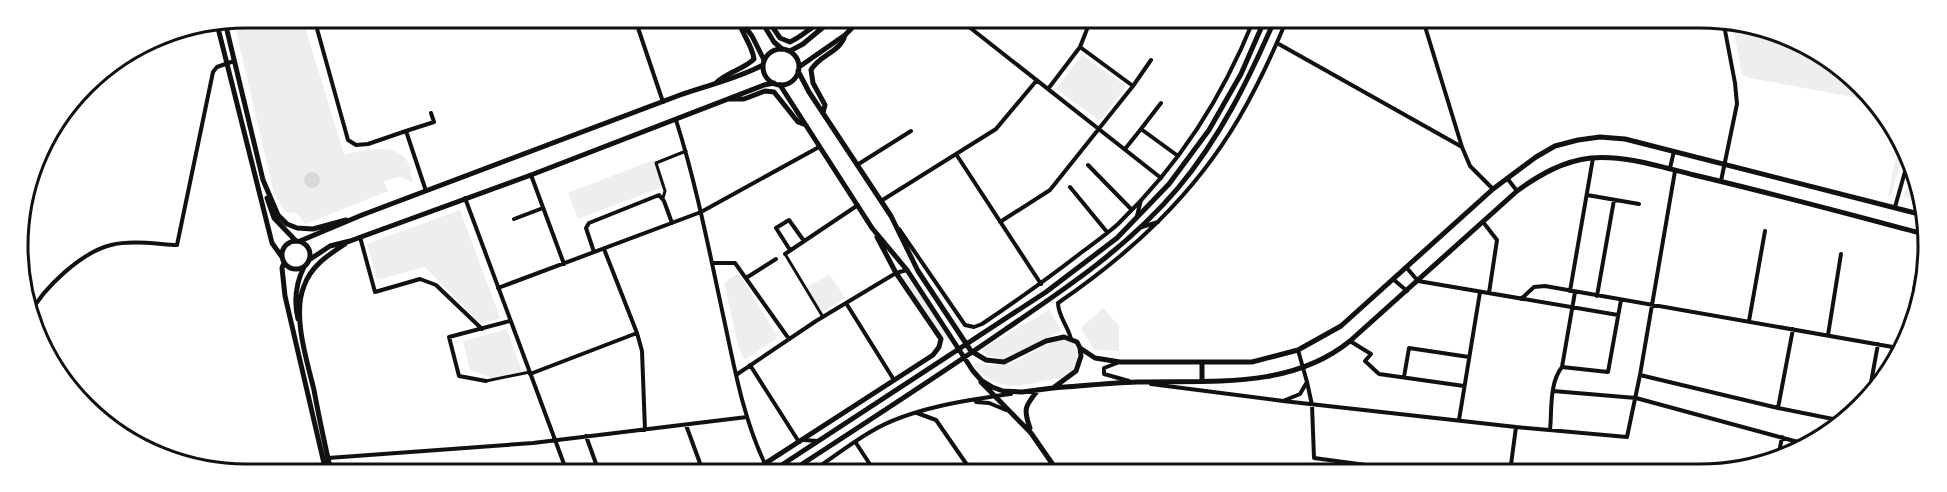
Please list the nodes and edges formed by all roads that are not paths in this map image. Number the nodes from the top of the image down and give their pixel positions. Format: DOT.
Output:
graph roads {
  1 [pos="317,28"];
  2 [pos="638,28"];
  3 [pos="740,28"];
  4 [pos="746,28"];
  5 [pos="765,28"];
  6 [pos="773,28"];
  7 [pos="811,28"];
  8 [pos="822,28"];
  9 [pos="852,28"];
  10 [pos="971,28"];
  11 [pos="1087,28"];
  12 [pos="1250,28"];
  13 [pos="1261,28"];
  14 [pos="1271,28"];
  15 [pos="1283,28"];
  16 [pos="1425,28"];
  17 [pos="227,29"];
  18 [pos="218,30"];
  19 [pos="1725,30"];
  20 [pos="845,35"];
  21 [pos="1277,43"];
  22 [pos="1080,47"];
  23 [pos="782,49"];
  24 [pos="790,51"];
  25 [pos="1151,60"];
  26 [pos="234,61"];
  27 [pos="764,62"];
  28 [pos="226,63"];
  29 [pos="799,69"];
  30 [pos="1037,80"];
  31 [pos="717,82"];
  32 [pos="777,84"];
  33 [pos="1133,86"];
  34 [pos="1048,89"];
  35 [pos="729,99"];
  36 [pos="663,102"];
  37 [pos="1161,103"];
  38 [pos="431,113"];
  39 [pos="823,113"];
  40 [pos="676,120"];
  41 [pos="806,125"];
  42 [pos="1098,129"];
  43 [pos="1141,129"];
  44 [pos="406,131"];
  45 [pos="910,131"];
  46 [pos="820,146"];
  47 [pos="1462,147"];
  48 [pos="1196,148"];
  49 [pos="1125,149"];
  50 [pos="686,151"];
  51 [pos="1182,151"];
  52 [pos="1674,151"];
  53 [pos="956,154"];
  54 [pos="1178,156"];
  55 [pos="1593,158"];
  56 [pos="1726,163"];
  57 [pos="857,165"];
  58 [pos="1088,165"];
  59 [pos="1672,170"];
  60 [pos="1905,171"];
  61 [pos="531,175"];
  62 [pos="1161,178"];
  63 [pos="1507,178"];
  64 [pos="263,180"];
  65 [pos="1721,181"];
  66 [pos="1070,187"];
  67 [pos="1493,189"];
  68 [pos="426,191"];
  69 [pos="1517,191"];
  70 [pos="1587,195"];
  71 [pos="465,198"];
  72 [pos="662,199"];
  73 [pos="1141,199"];
  74 [pos="1614,200"];
  75 [pos="881,201"];
  76 [pos="1639,204"];
  77 [pos="858,206"];
  78 [pos="1895,207"];
  79 [pos="543,208"];
  80 [pos="1132,209"];
  81 [pos="701,212"];
  82 [pos="1916,212"];
  83 [pos="362,215"];
  84 [pos="891,216"];
  85 [pos="514,219"];
  86 [pos="1136,221"];
  87 [pos="1000,222"];
  88 [pos="1159,222"];
  89 [pos="1483,222"];
  90 [pos="672,223"];
  91 [pos="1142,227"];
  92 [pos="872,228"];
  93 [pos="1765,231"];
  94 [pos="1107,232"];
  95 [pos="1918,232"];
  96 [pos="360,237"];
  97 [pos="298,241"];
  98 [pos="350,241"];
  99 [pos="804,241"];
  100 [pos="604,249"];
  101 [pos="594,252"];
  102 [pos="787,252"];
  103 [pos="1842,254"];
  104 [pos="776,259"];
  105 [pos="283,260"];
  106 [pos="307,263"];
  107 [pos="712,263"];
  108 [pos="564,264"];
  109 [pos="1406,267"];
  110 [pos="907,270"];
  111 [pos="896,273"];
  112 [pos="746,278"];
  113 [pos="1393,279"];
  114 [pos="1418,281"];
  115 [pos="1041,284"];
  116 [pos="498,288"];
  117 [pos="1407,291"];
  118 [pos="1570,291"];
  119 [pos="1480,292"];
  120 [pos="1575,292"];
  121 [pos="1489,293"];
  122 [pos="1597,296"];
  123 [pos="1521,299"];
  124 [pos="1621,300"];
  125 [pos="846,303"];
  126 [pos="37,304"];
  127 [pos="1651,305"];
  128 [pos="1573,308"];
  129 [pos="1618,315"];
  130 [pos="823,317"];
  131 [pos="510,321"];
  132 [pos="1749,321"];
  133 [pos="482,329"];
  134 [pos="1792,329"];
  135 [pos="637,333"];
  136 [pos="1828,335"];
  137 [pos="789,339"];
  138 [pos="1071,339"];
  139 [pos="303,341"];
  140 [pos="1350,341"];
  141 [pos="1878,344"];
  142 [pos="1893,347"];
  143 [pos="1080,348"];
  144 [pos="1298,350"];
  145 [pos="1469,357"];
  146 [pos="1120,362"];
  147 [pos="1202,362"];
  148 [pos="750,365"];
  149 [pos="1562,367"];
  150 [pos="1303,368"];
  151 [pos="973,371"];
  152 [pos="530,373"];
  153 [pos="736,375"];
  154 [pos="1640,375"];
  155 [pos="1404,377"];
  156 [pos="894,380"];
  157 [pos="486,381"];
  158 [pos="1202,381"];
  159 [pos="1871,381"];
  160 [pos="1135,382"];
  161 [pos="1306,382"];
  162 [pos="1464,386"];
  163 [pos="1053,388"];
  164 [pos="1038,390"];
  165 [pos="1553,391"];
  166 [pos="1022,392"];
  167 [pos="994,396"];
  168 [pos="1636,398"];
  169 [pos="1283,401"];
  170 [pos="969,402"];
  171 [pos="1312,405"];
  172 [pos="1778,408"];
  173 [pos="1009,411"];
  174 [pos="916,412"];
  175 [pos="747,417"];
  176 [pos="1833,419"];
  177 [pos="1458,420"];
  178 [pos="686,425"];
  179 [pos="1516,427"];
  180 [pos="645,430"];
  181 [pos="1550,430"];
  182 [pos="1031,433"];
  183 [pos="586,436"];
  184 [pos="1782,437"];
  185 [pos="555,439"];
  186 [pos="801,441"];
  187 [pos="819,441"];
  188 [pos="1796,441"];
  189 [pos="856,443"];
  190 [pos="1780,449"];
  191 [pos="328,458"];
  192 [pos="324,464"];
  193 [pos="330,464"];
  194 [pos="564,464"];
  195 [pos="596,464"];
  196 [pos="700,464"];
  197 [pos="765,464"];
  198 [pos="783,464"];
  199 [pos="802,464"];
  200 [pos="823,464"];
  201 [pos="870,464"];
  202 [pos="966,464"];
  203 [pos="1052,464"];
  204 [pos="1359,464"];
  205 [pos="1511,464"];
  1 -- 44 [label="street"];
  2 -- 36 [label="street"];
  3 -- 31 [label="street"];
  4 -- 27 [label="street"];
  5 -- 23 [label="street"];
  6 -- 7 [label="street"];
  8 -- 24 [label="street"];
  9 -- 20 [label="street"];
  10 -- 30 [label="street"];
  11 -- 22 [label="street"];
  12 -- 51 [label="street"];
  13 -- 48 [label="street"];
  14 -- 91 [label="street"];
  15 -- 21 [label="street"];
  16 -- 47 [label="street"];
  17 -- 26 [label="street"];
  18 -- 28 [label="street"];
  19 -- 56 [label="street"];
  20 -- 29 [label="street"];
  20 -- 39 [label="street"];
  21 -- 47 [label="street"];
  21 -- 88 [label="street"];
  22 -- 33 [label="street"];
  22 -- 34 [label="street"];
  23 -- 24 [label="street"];
  23 -- 27 [label="street"];
  24 -- 29 [label="street"];
  25 -- 33 [label="street"];
  26 -- 28 [label="street"];
  26 -- 64 [label="street"];
  27 -- 31 [label="street"];
  27 -- 32 [label="street"];
  28 -- 105 [label="street"];
  28 -- 126 [label="street"];
  29 -- 32 [label="street"];
  29 -- 39 [label="street"];
  30 -- 34 [label="street"];
  30 -- 53 [label="street"];
  31 -- 36 [label="street"];
  32 -- 35 [label="street"];
  32 -- 41 [label="street"];
  33 -- 42 [label="street"];
  34 -- 42 [label="street"];
  35 -- 40 [label="street"];
  35 -- 41 [label="street"];
  36 -- 68 [label="street"];
  37 -- 43 [label="street"];
  38 -- 44 [label="street"];
  39 -- 57 [label="street"];
  40 -- 50 [label="street"];
  40 -- 61 [label="street"];
  41 -- 46 [label="street"];
  42 -- 49 [label="street"];
  42 -- 87 [label="street"];
  43 -- 49 [label="street"];
  43 -- 54 [label="street"];
  44 -- 68 [label="street"];
  45 -- 57 [label="street"];
  46 -- 77 [label="street"];
  46 -- 81 [label="street"];
  47 -- 67 [label="street"];
  48 -- 51 [label="street"];
  48 -- 86 [label="street"];
  49 -- 62 [label="street"];
  50 -- 72 [label="street"];
  50 -- 81 [label="street"];
  51 -- 54 [label="street"];
  52 -- 56 [label="street"];
  52 -- 59 [label="street"];
  52 -- 63 [label="street"];
  53 -- 75 [label="street"];
  53 -- 87 [label="street"];
  54 -- 62 [label="street"];
  55 -- 59 [label="street"];
  55 -- 69 [label="street"];
  55 -- 70 [label="street"];
  56 -- 65 [label="street"];
  56 -- 78 [label="street"];
  57 -- 75 [label="street"];
  58 -- 80 [label="street"];
  59 -- 65 [label="street"];
  59 -- 127 [label="street"];
  60 -- 78 [label="street"];
  61 -- 71 [label="street"];
  61 -- 79 [label="street"];
  62 -- 73 [label="street"];
  63 -- 67 [label="street"];
  63 -- 69 [label="street"];
  64 -- 83 [label="street"];
  64 -- 97 [label="street"];
  65 -- 95 [label="street"];
  66 -- 94 [label="street"];
  67 -- 109 [label="street"];
  68 -- 83 [label="street"];
  69 -- 89 [label="street"];
  70 -- 74 [label="street"];
  70 -- 118 [label="street"];
  71 -- 96 [label="street"];
  71 -- 116 [label="street"];
  72 -- 90 [label="street"];
  72 -- 101 [label="street"];
  73 -- 80 [label="street"];
  73 -- 86 [label="street"];
  74 -- 76 [label="street"];
  74 -- 122 [label="street"];
  75 -- 84 [label="street"];
  77 -- 92 [label="street"];
  77 -- 99 [label="street"];
  78 -- 82 [label="street"];
  79 -- 85 [label="street"];
  79 -- 108 [label="street"];
  80 -- 94 [label="street"];
  81 -- 90 [label="street"];
  81 -- 107 [label="street"];
  83 -- 97 [label="street"];
  84 -- 115 [label="street"];
  84 -- 138 [label="street"];
  86 -- 187 [label="street"];
  87 -- 115 [label="street"];
  88 -- 91 [label="street"];
  88 -- 138 [label="street"];
  89 -- 114 [label="street"];
  89 -- 121 [label="street"];
  90 -- 100 [label="street"];
  91 -- 199 [label="street"];
  92 -- 110 [label="street"];
  92 -- 111 [label="street"];
  93 -- 132 [label="street"];
  94 -- 115 [label="street"];
  96 -- 98 [label="street"];
  96 -- 133 [label="street"];
  97 -- 105 [label="street"];
  97 -- 106 [label="street"];
  98 -- 106 [label="street"];
  98 -- 139 [label="street"];
  99 -- 102 [label="street"];
  99 -- 102 [label="street"];
  100 -- 101 [label="street"];
  100 -- 135 [label="street"];
  101 -- 108 [label="street"];
  102 -- 130 [label="street"];
  103 -- 136 [label="street"];
  104 -- 112 [label="street"];
  105 -- 106 [label="street"];
  105 -- 192 [label="street"];
  106 -- 139 [label="street"];
  107 -- 112 [label="street"];
  107 -- 153 [label="street"];
  108 -- 116 [label="street"];
  109 -- 113 [label="street"];
  109 -- 114 [label="street"];
  110 -- 111 [label="street"];
  110 -- 151 [label="street"];
  111 -- 125 [label="street"];
  111 -- 156 [label="street"];
  112 -- 137 [label="street"];
  113 -- 117 [label="street"];
  113 -- 144 [label="street"];
  114 -- 117 [label="street"];
  114 -- 119 [label="street"];
  116 -- 131 [label="street"];
  117 -- 140 [label="street"];
  118 -- 120 [label="street"];
  118 -- 123 [label="street"];
  119 -- 121 [label="street"];
  119 -- 145 [label="street"];
  120 -- 122 [label="street"];
  120 -- 128 [label="street"];
  121 -- 123 [label="street"];
  122 -- 124 [label="street"];
  123 -- 128 [label="street"];
  124 -- 127 [label="street"];
  124 -- 129 [label="street"];
  125 -- 130 [label="street"];
  125 -- 156 [label="street"];
  127 -- 132 [label="street"];
  127 -- 154 [label="street"];
  128 -- 129 [label="street"];
  128 -- 149 [label="street"];
  129 -- 149 [label="street"];
  130 -- 137 [label="street"];
  131 -- 133 [label="street"];
  131 -- 152 [label="street"];
  132 -- 134 [label="street"];
  133 -- 157 [label="street"];
  134 -- 136 [label="street"];
  134 -- 172 [label="street"];
  135 -- 152 [label="street"];
  135 -- 180 [label="street"];
  136 -- 141 [label="street"];
  137 -- 148 [label="street"];
  138 -- 143 [label="street"];
  139 -- 191 [label="street"];
  140 -- 150 [label="street"];
  140 -- 155 [label="street"];
  141 -- 142 [label="street"];
  141 -- 159 [label="street"];
  143 -- 146 [label="street"];
  143 -- 163 [label="street"];
  144 -- 147 [label="street"];
  144 -- 150 [label="street"];
  145 -- 155 [label="street"];
  145 -- 162 [label="street"];
  146 -- 147 [label="street"];
  146 -- 160 [label="street"];
  147 -- 158 [label="street"];
  148 -- 153 [label="street"];
  148 -- 186 [label="street"];
  149 -- 165 [label="street"];
  150 -- 158 [label="street"];
  150 -- 161 [label="street"];
  151 -- 166 [label="street"];
  151 -- 167 [label="street"];
  152 -- 157 [label="street"];
  152 -- 185 [label="street"];
  153 -- 175 [label="street"];
  154 -- 168 [label="street"];
  154 -- 172 [label="street"];
  155 -- 162 [label="street"];
  156 -- 186 [label="street"];
  158 -- 160 [label="street"];
  160 -- 163 [label="street"];
  160 -- 169 [label="street"];
  161 -- 169 [label="street"];
  161 -- 171 [label="street"];
  162 -- 177 [label="street"];
  163 -- 164 [label="street"];
  164 -- 166 [label="street"];
  164 -- 182 [label="street"];
  165 -- 168 [label="street"];
  165 -- 181 [label="street"];
  166 -- 167 [label="street"];
  167 -- 170 [label="street"];
  167 -- 173 [label="street"];
  168 -- 181 [label="street"];
  168 -- 184 [label="street"];
  169 -- 171 [label="street"];
  170 -- 173 [label="street"];
  170 -- 174 [label="street"];
  171 -- 177 [label="street"];
  171 -- 204 [label="street"];
  172 -- 176 [label="street"];
  173 -- 182 [label="street"];
  174 -- 189 [label="street"];
  174 -- 202 [label="street"];
  175 -- 178 [label="street"];
  175 -- 197 [label="street"];
  177 -- 179 [label="street"];
  178 -- 180 [label="street"];
  178 -- 196 [label="street"];
  179 -- 181 [label="street"];
  179 -- 205 [label="street"];
  180 -- 183 [label="street"];
  182 -- 203 [label="street"];
  183 -- 185 [label="street"];
  183 -- 195 [label="street"];
  184 -- 188 [label="street"];
  184 -- 190 [label="street"];
  185 -- 191 [label="street"];
  185 -- 194 [label="street"];
  186 -- 187 [label="street"];
  186 -- 197 [label="street"];
  187 -- 198 [label="street"];
  189 -- 200 [label="street"];
  189 -- 201 [label="street"];
  191 -- 193 [label="street"];
}
